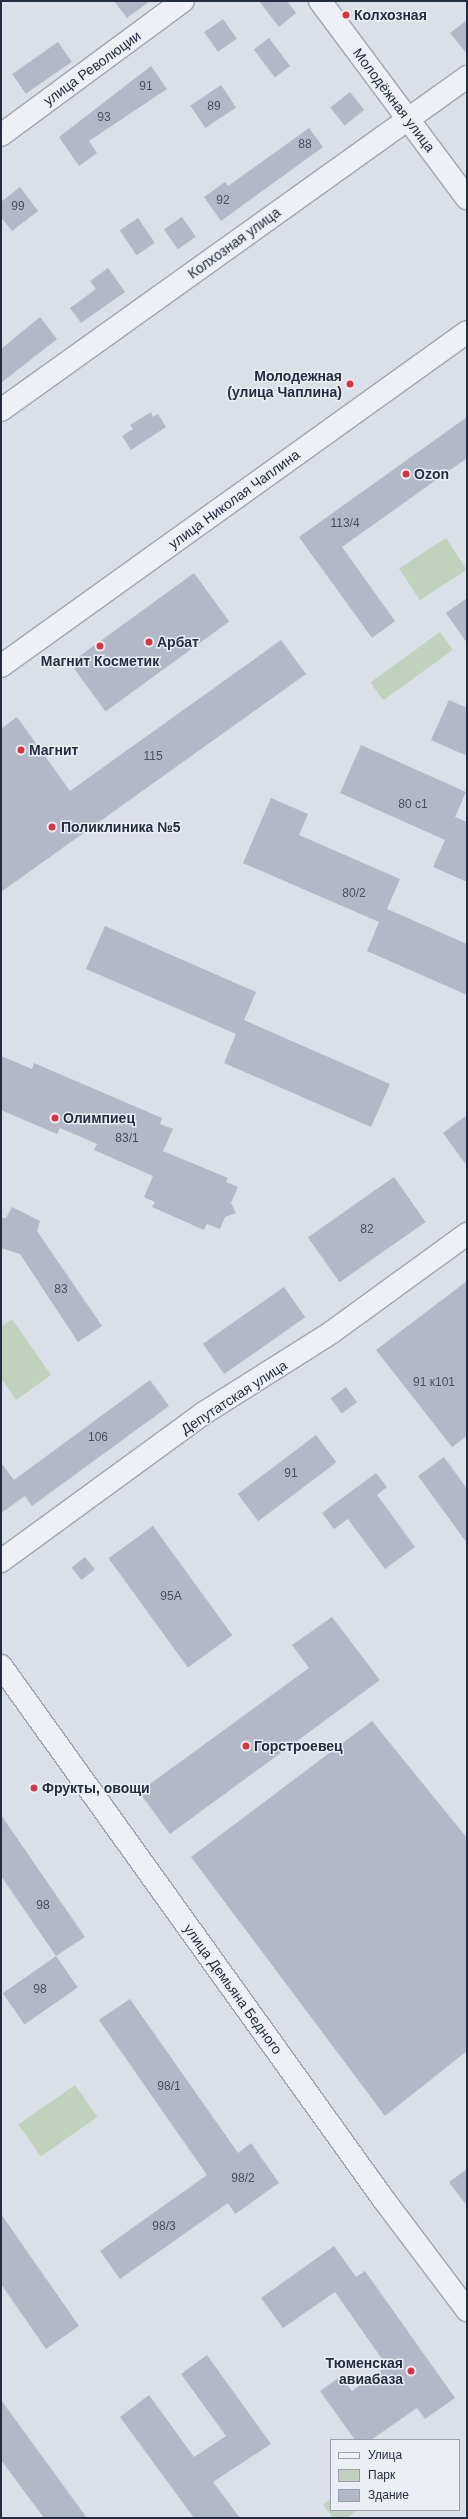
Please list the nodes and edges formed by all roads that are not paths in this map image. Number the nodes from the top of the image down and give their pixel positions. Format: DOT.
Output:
graph roads {
  1 [pos="184,1"];
  2 [pos="320,1"];
  3 [pos="467,78"];
  4 [pos="408,119"];
  5 [pos="1,135"];
  6 [pos="467,198"];
  7 [pos="467,332"];
  8 [pos="1,410"];
  9 [pos="1,666"];
  10 [pos="467,1234"];
  11 [pos="1,1561"];
  12 [pos="1,1666"];
  13 [pos="467,2310"];
  1 -- 5 [label="street, улица Революции"];
  2 -- 4 [label="street, Молодёжная улица"];
  3 -- 4 [label="street, Колхозная улица"];
  4 -- 6 [label="street, Молодёжная улица"];
  4 -- 8 [label="street, Колхозная улица"];
  7 -- 9 [label="street, улица Николая Чаплина"];
  10 -- 11 [label="street, Депутатская улица"];
  12 -- 13 [label="street, улица Демьяна Бедного"];
}
